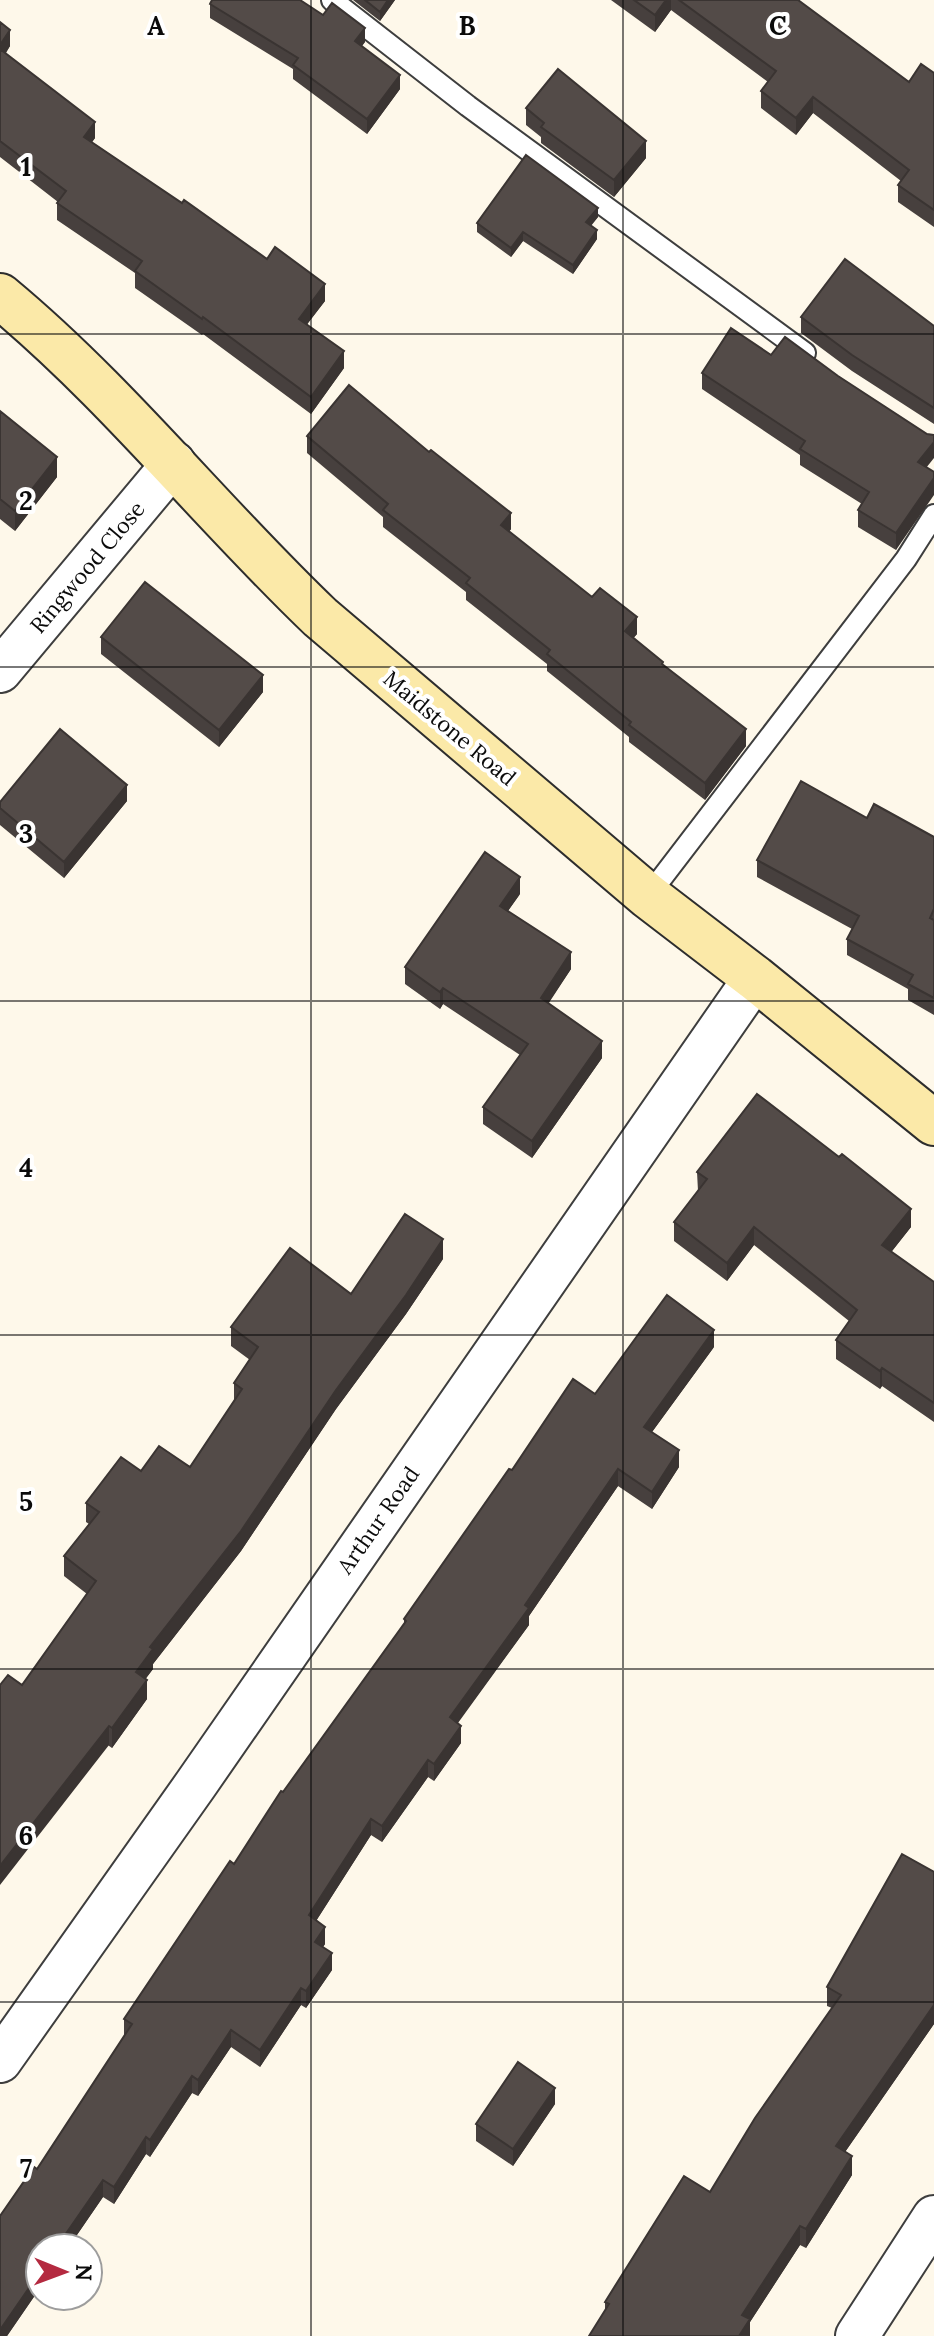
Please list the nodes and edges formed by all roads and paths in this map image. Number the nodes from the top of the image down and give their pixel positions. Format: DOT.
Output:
graph roads {
  1 [pos="332,0"];
  2 [pos="0,296"];
  3 [pos="820,364"];
  4 [pos="174,463"];
  5 [pos="934,515"];
  6 [pos="0,671"];
  7 [pos="648,896"];
  8 [pos="755,978"];
  9 [pos="934,1123"];
  10 [pos="0,2061"];
  11 [pos="934,2217"];
  12 [pos="857,2336"];
  1 -- 3 [label="lane"];
  2 -- 4 [label="street, Maidstone Road"];
  4 -- 6 [label="street, Ringwood Close"];
  4 -- 7 [label="street, Maidstone Road"];
  5 -- 7 [label="lane"];
  7 -- 8 [label="street, Maidstone Road"];
  8 -- 9 [label="street, Maidstone Road"];
  8 -- 10 [label="street, Arthur Road"];
  11 -- 12 [label="street"];
}
